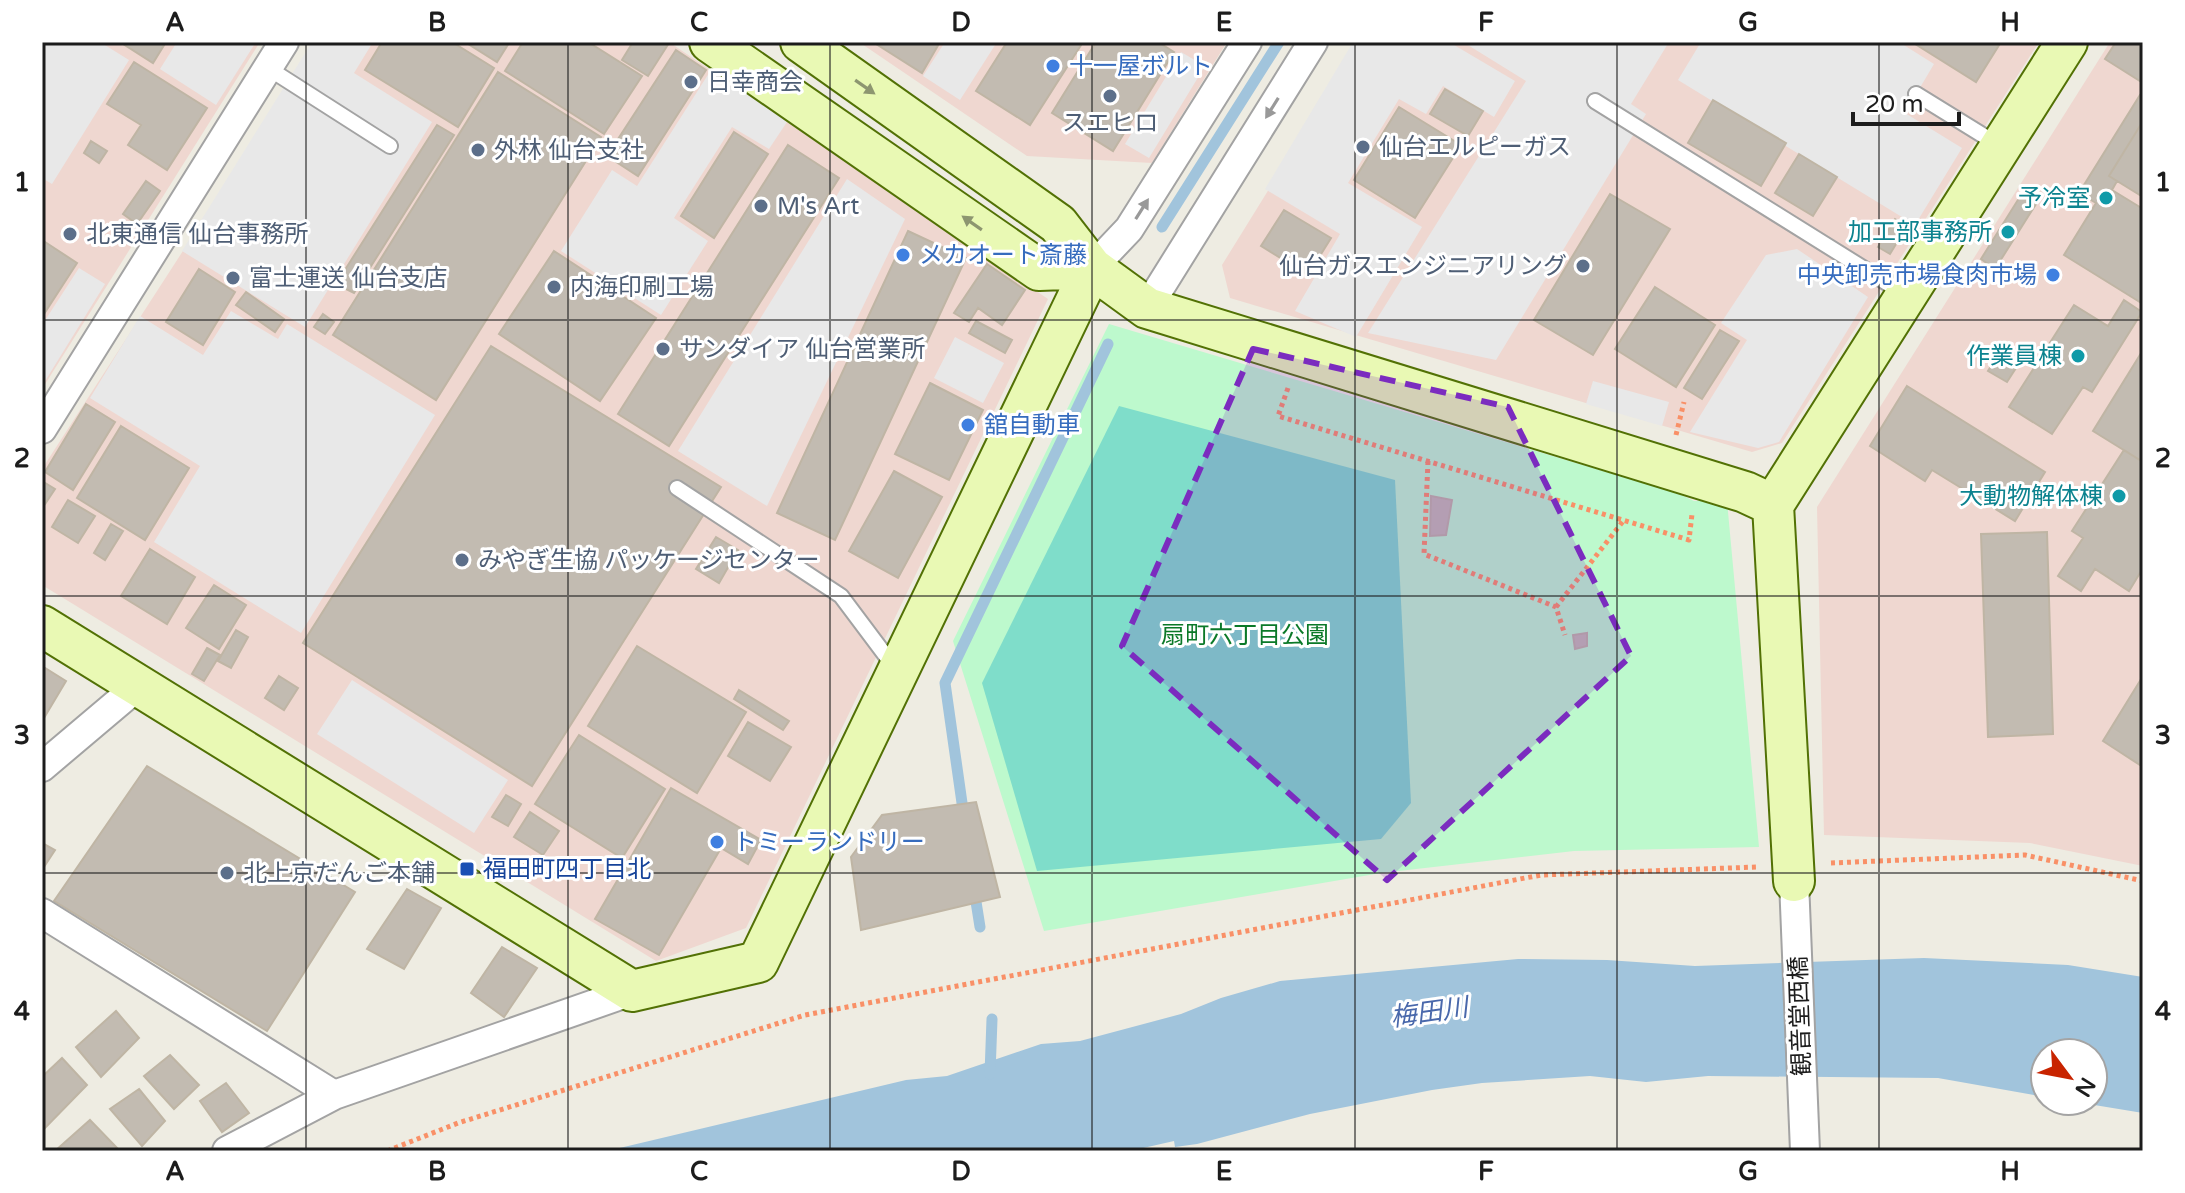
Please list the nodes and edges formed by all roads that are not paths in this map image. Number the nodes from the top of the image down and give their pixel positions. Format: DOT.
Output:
graph roads {
  1 [pos="284,42"];
  2 [pos="710,42"];
  3 [pos="801,42"];
  4 [pos="1247,42"];
  5 [pos="1313,42"];
  6 [pos="2067,42"];
  7 [pos="268,68"];
  8 [pos="1916,94"];
  9 [pos="1595,101"];
  10 [pos="390,146"];
  11 [pos="2001,147"];
  12 [pos="1092,268"];
  13 [pos="1906,295"];
  14 [pos="1147,308"];
  15 [pos="42,429"];
  16 [pos="677,488"];
  17 [pos="1773,505"];
  18 [pos="42,626"];
  19 [pos="897,672"];
  20 [pos="139,685"];
  21 [pos="42,767"];
  22 [pos="1794,873"];
  23 [pos="42,913"];
  24 [pos="632,991"];
  25 [pos="334,1095"];
  26 [pos="227,1151"];
  27 [pos="1805,1151"];
  1 -- 7 [label="street"];
  12 -- 2 [label="street, one-way"];
  3 -- 12 [label="street, one-way"];
  12 -- 4 [label="street, one-way"];
  5 -- 14 [label="street, one-way"];
  6 -- 11 [label="street"];
  7 -- 10 [label="lane"];
  7 -- 15 [label="street"];
  8 -- 11 [label="lane"];
  9 -- 13 [label="lane"];
  11 -- 13 [label="street"];
  12 -- 14 [label="street"];
  12 -- 19 [label="street"];
  13 -- 17 [label="street"];
  14 -- 17 [label="street"];
  16 -- 19 [label="lane"];
  17 -- 22 [label="street"];
  18 -- 20 [label="street"];
  19 -- 24 [label="street"];
  20 -- 21 [label="street"];
  20 -- 24 [label="street"];
  22 -- 27 [label="street, 観音堂西橋"];
  23 -- 25 [label="street"];
  24 -- 25 [label="street"];
  25 -- 26 [label="street"];
}
